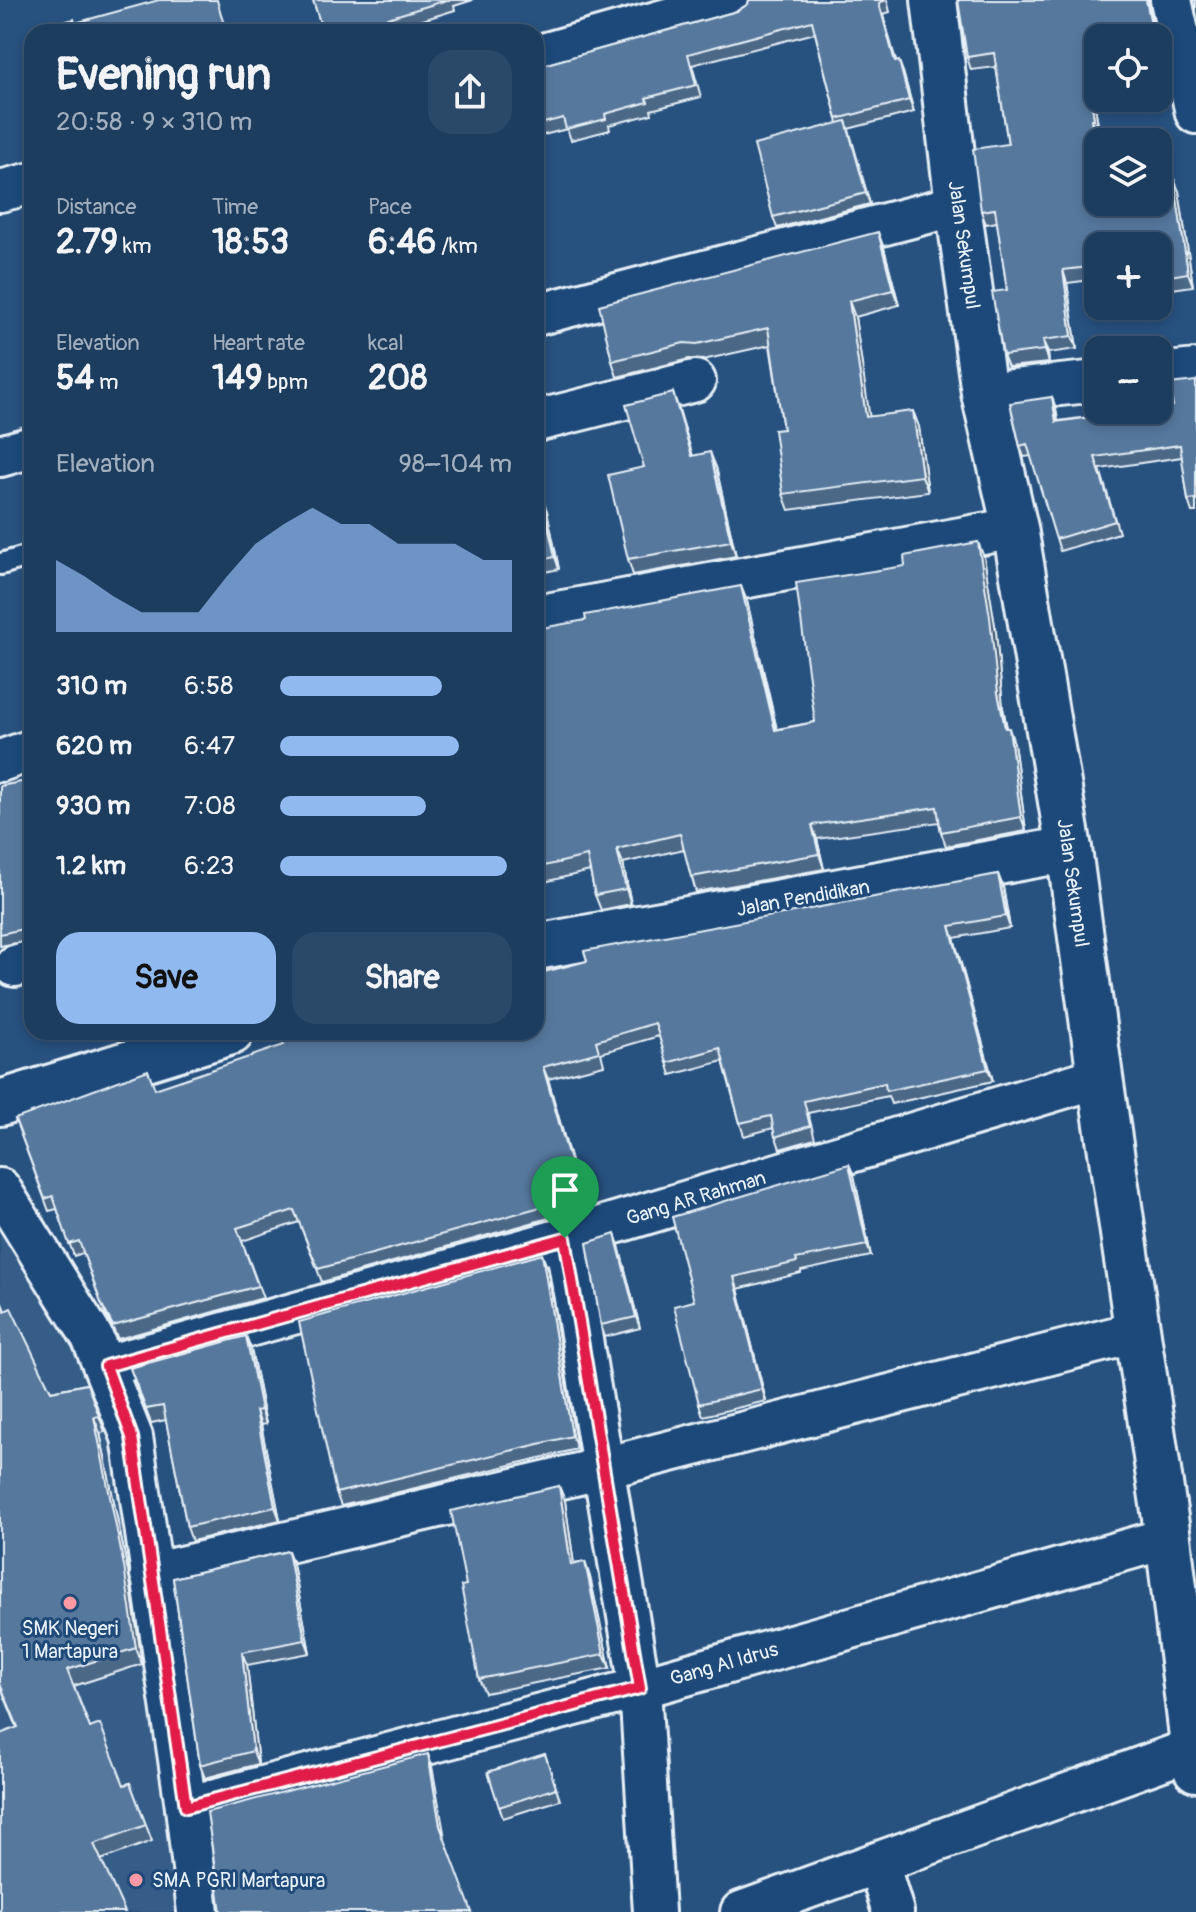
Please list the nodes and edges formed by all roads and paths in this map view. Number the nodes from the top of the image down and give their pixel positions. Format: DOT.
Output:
graph roads {
  1 [pos="735,0"];
  2 [pos="934,0"];
  3 [pos="1171,0"];
  4 [pos="544,54"];
  5 [pos="1196,113"];
  6 [pos="24,185"];
  7 [pos="0,191"];
  8 [pos="958,205"];
  9 [pos="544,313"];
  10 [pos="1196,370"];
  11 [pos="1172,373"];
  12 [pos="695,381"];
  13 [pos="1084,382"];
  14 [pos="984,393"];
  15 [pos="544,419"];
  16 [pos="24,449"];
  17 [pos="0,456"];
  18 [pos="1015,528"];
  19 [pos="24,557"];
  20 [pos="1,564"];
  21 [pos="544,615"];
  22 [pos="24,753"];
  23 [pos="0,761"];
  24 [pos="1069,849"];
  25 [pos="544,946"];
  26 [pos="205,1040"];
  27 [pos="1100,1077"];
  28 [pos="0,1103"];
  29 [pos="0,1189"];
  30 [pos="565,1238"];
  31 [pos="1137,1332"];
  32 [pos="106,1366"];
  33 [pos="604,1468"];
  34 [pos="1168,1538"];
  35 [pos="151,1574"];
  36 [pos="640,1688"];
  37 [pos="1194,1759"];
  38 [pos="186,1807"];
  39 [pos="878,1863"];
  40 [pos="198,1912"];
  41 [pos="654,1912"];
  42 [pos="741,1912"];
  43 [pos="893,1912"];
  1 -- 4 [label="street"];
  2 -- 8 [label="main road, Jalan Sekumpul"];
  3 -- 5 [label="street"];
  6 -- 7 [label="street"];
  8 -- 9 [label="street"];
  8 -- 14 [label="main road, Jalan Sekumpul"];
  10 -- 11 [label="street"];
  12 -- 15 [label="street"];
  13 -- 14 [label="street"];
  14 -- 18 [label="main road, Jalan Sekumpul"];
  16 -- 17 [label="street"];
  18 -- 21 [label="street"];
  18 -- 24 [label="main road, Jalan Sekumpul"];
  19 -- 20 [label="lane"];
  22 -- 23 [label="street"];
  24 -- 25 [label="main road, Jalan Pendidikan"];
  24 -- 27 [label="main road, Jalan Sekumpul"];
  26 -- 28 [label="main road"];
  27 -- 30 [label="street, Gang AR Rahman"];
  27 -- 31 [label="main road, Jalan Sekumpul"];
  29 -- 32 [label="street"];
  30 -- 32 [label="street, Gang AR Rahman"];
  30 -- 33 [label="street"];
  31 -- 33 [label="street"];
  31 -- 34 [label="main road, Jalan Sekumpul"];
  32 -- 35 [label="street"];
  33 -- 35 [label="street"];
  33 -- 36 [label="street"];
  34 -- 36 [label="street, Gang Al Idrus"];
  34 -- 37 [label="main road, Jalan Sekumpul"];
  35 -- 38 [label="street"];
  36 -- 38 [label="street, Gang Al Idrus"];
  36 -- 41 [label="street"];
  37 -- 39 [label="street"];
  38 -- 40 [label="street"];
  39 -- 42 [label="street"];
  39 -- 43 [label="street"];
}
